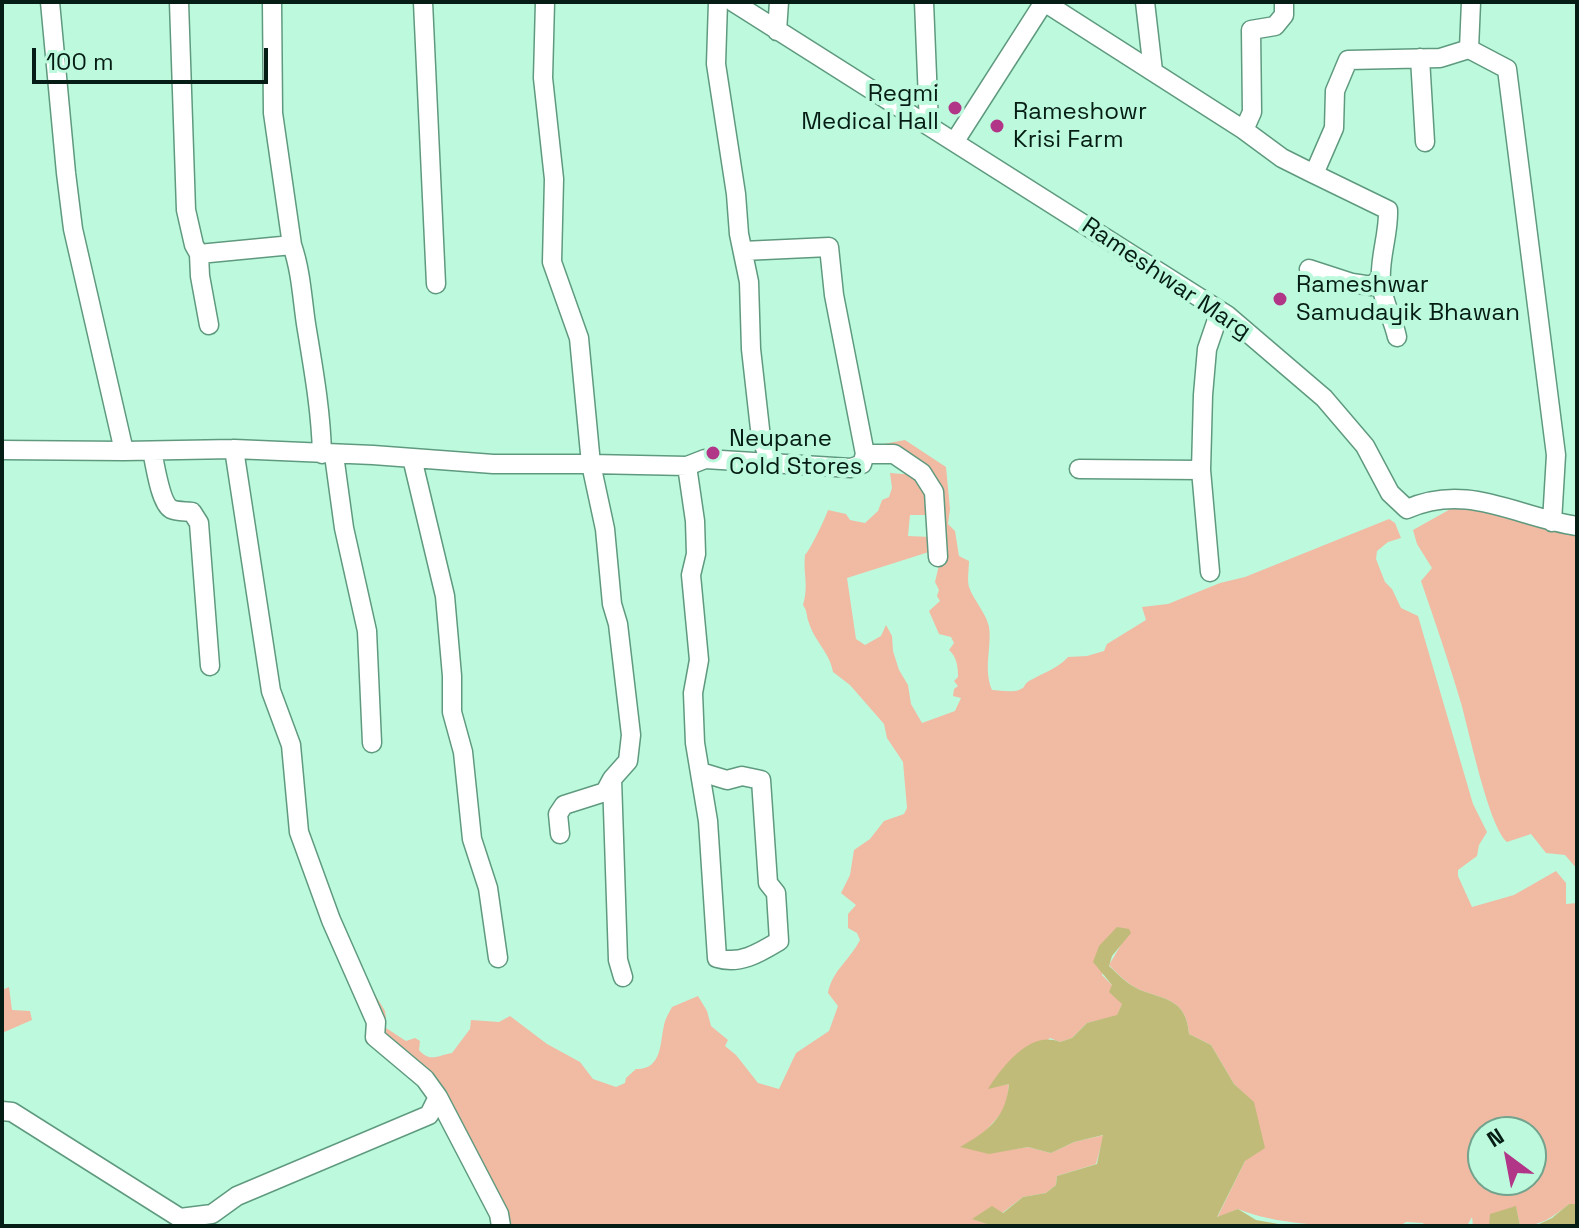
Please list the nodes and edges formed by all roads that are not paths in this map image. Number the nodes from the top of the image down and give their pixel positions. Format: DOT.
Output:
graph roads {
  1 [pos="50,2"];
  2 [pos="179,2"];
  3 [pos="272,2"];
  4 [pos="423,2"];
  5 [pos="545,2"];
  6 [pos="718,2"];
  7 [pos="733,2"];
  8 [pos="779,2"];
  9 [pos="924,2"];
  10 [pos="1044,2"];
  11 [pos="1145,2"];
  12 [pos="1284,2"];
  13 [pos="1471,2"];
  14 [pos="777,31"];
  15 [pos="1469,49"];
  16 [pos="1420,58"];
  17 [pos="1153,71"];
  18 [pos="929,125"];
  19 [pos="1244,130"];
  20 [pos="955,141"];
  21 [pos="1425,142"];
  22 [pos="1314,174"];
  23 [pos="292,245"];
  24 [pos="743,251"];
  25 [pos="199,254"];
  26 [pos="1309,269"];
  27 [pos="1380,278"];
  28 [pos="436,284"];
  29 [pos="1220,311"];
  30 [pos="209,325"];
  31 [pos="1397,337"];
  32 [pos="234,449"];
  33 [pos="2,450"];
  34 [pos="124,451"];
  35 [pos="152,451"];
  36 [pos="328,454"];
  37 [pos="865,454"];
  38 [pos="412,458"];
  39 [pos="771,463"];
  40 [pos="591,464"];
  41 [pos="687,466"];
  42 [pos="1079,469"];
  43 [pos="1201,470"];
  44 [pos="1552,522"];
  45 [pos="1577,526"];
  46 [pos="938,557"];
  47 [pos="1210,572"];
  48 [pos="210,666"];
  49 [pos="372,743"];
  50 [pos="701,772"];
  51 [pos="612,779"];
  52 [pos="560,834"];
  53 [pos="498,958"];
  54 [pos="623,977"];
  55 [pos="438,1097"];
  56 [pos="2,1111"];
  57 [pos="174,1222"];
  58 [pos="501,1226"];
  1 -- 34 [label="street"];
  2 -- 25 [label="street"];
  3 -- 23 [label="street"];
  4 -- 28 [label="street"];
  5 -- 40 [label="street"];
  6 -- 24 [label="street"];
  7 -- 14 [label="street, Rameshwar Marg"];
  8 -- 14 [label="street"];
  9 -- 18 [label="street"];
  10 -- 17 [label="street"];
  10 -- 20 [label="street"];
  11 -- 17 [label="street"];
  12 -- 19 [label="street"];
  13 -- 15 [label="street"];
  14 -- 18 [label="street, Rameshwar Marg"];
  15 -- 16 [label="street"];
  15 -- 44 [label="street"];
  16 -- 21 [label="street"];
  16 -- 22 [label="street"];
  17 -- 19 [label="street"];
  18 -- 20 [label="street, Rameshwar Marg"];
  19 -- 22 [label="street"];
  20 -- 29 [label="street, Rameshwar Marg"];
  22 -- 27 [label="street"];
  23 -- 25 [label="street"];
  23 -- 36 [label="street"];
  24 -- 37 [label="street"];
  24 -- 39 [label="street"];
  25 -- 30 [label="street"];
  26 -- 27 [label="street"];
  27 -- 31 [label="street"];
  29 -- 43 [label="street"];
  29 -- 44 [label="street, Rameshwar Marg"];
  32 -- 35 [label="street"];
  32 -- 36 [label="street"];
  32 -- 55 [label="street"];
  33 -- 34 [label="street"];
  34 -- 35 [label="street"];
  35 -- 48 [label="street"];
  36 -- 38 [label="street"];
  36 -- 49 [label="street"];
  37 -- 39 [label="street"];
  37 -- 46 [label="street"];
  38 -- 40 [label="street"];
  38 -- 53 [label="street"];
  39 -- 41 [label="street"];
  40 -- 41 [label="street"];
  40 -- 51 [label="street"];
  41 -- 50 [label="street"];
  42 -- 43 [label="street"];
  43 -- 47 [label="street"];
  44 -- 45 [label="street, Rameshwar Marg"];
  50 -- 50 [label="street"];
  51 -- 52 [label="street"];
  51 -- 54 [label="street"];
  55 -- 57 [label="street"];
  55 -- 58 [label="street"];
  56 -- 57 [label="street"];
}
